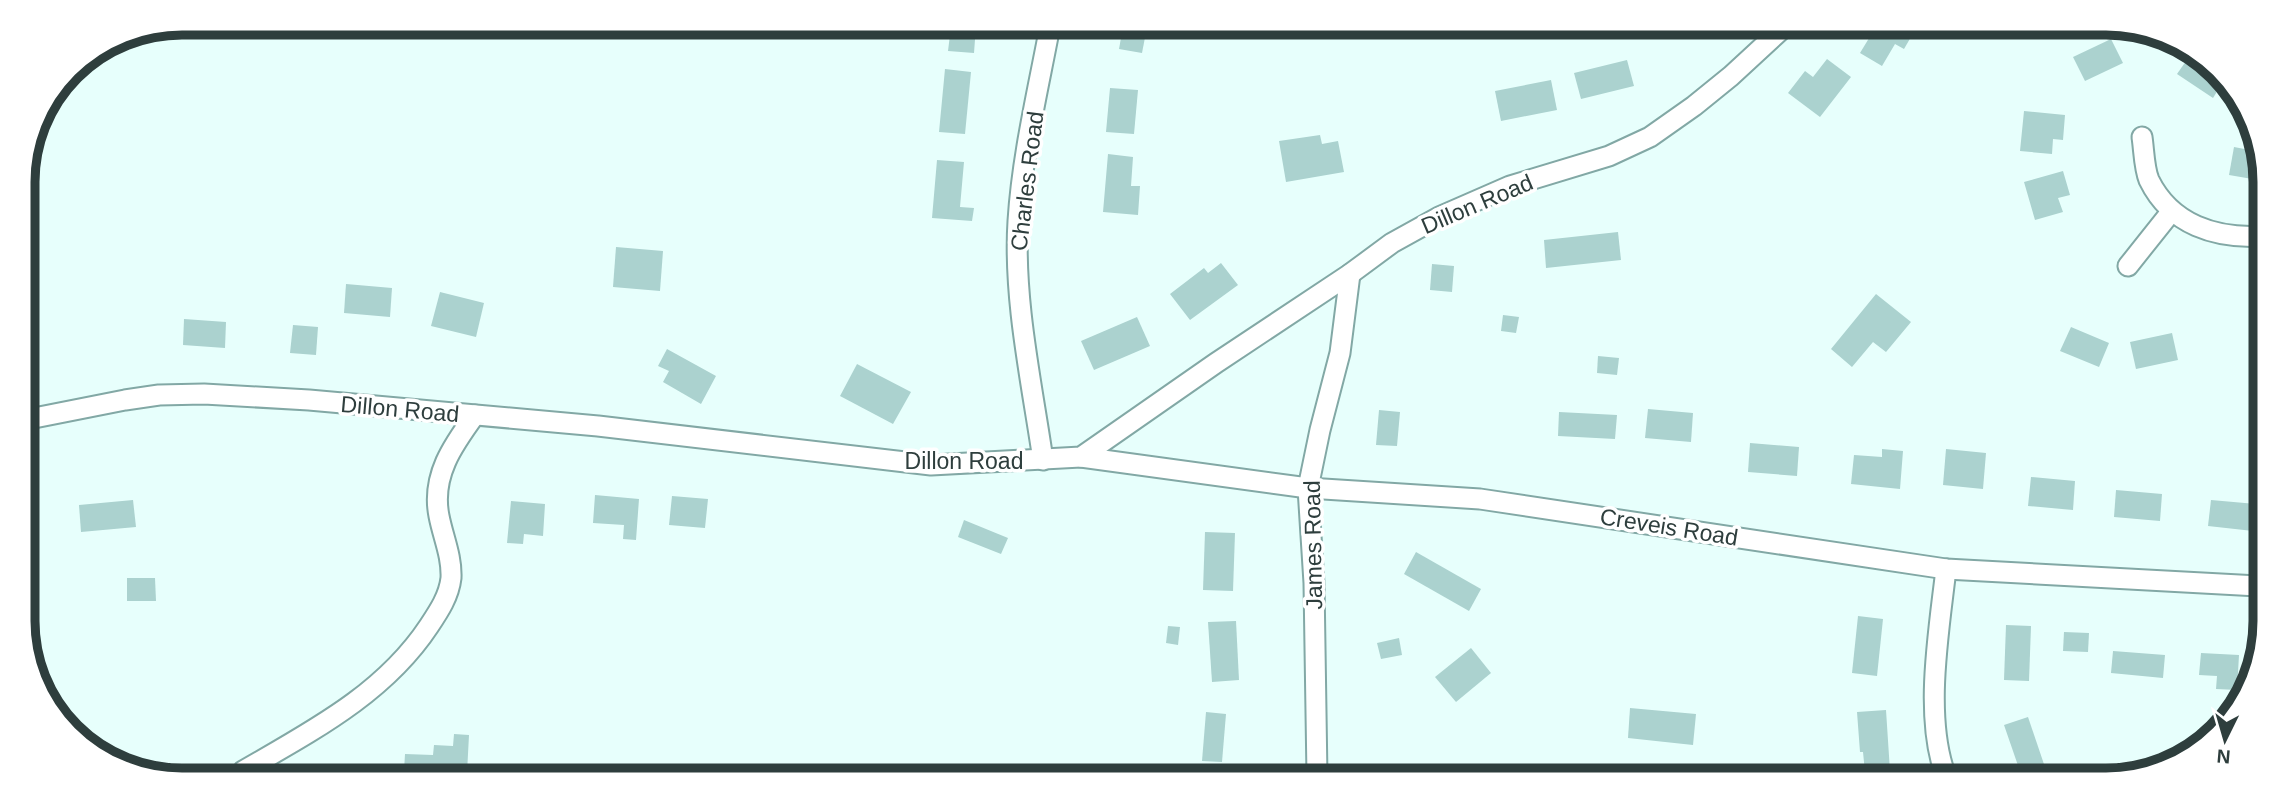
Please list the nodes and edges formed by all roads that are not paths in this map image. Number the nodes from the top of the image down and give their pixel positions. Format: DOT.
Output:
graph roads {
  1 [pos="1048,35"];
  2 [pos="1775,35"];
  3 [pos="2142,137"];
  4 [pos="2171,212"];
  5 [pos="2253,237"];
  6 [pos="2128,266"];
  7 [pos="1350,274"];
  8 [pos="475,415"];
  9 [pos="35,418"];
  10 [pos="1081,457"];
  11 [pos="1043,460"];
  12 [pos="1308,488"];
  13 [pos="1946,569"];
  14 [pos="2253,586"];
  15 [pos="248,768"];
  16 [pos="1317,768"];
  17 [pos="1943,768"];
  1 -- 11 [label="street, Charles Road"];
  2 -- 7 [label="street, Dillon Road"];
  3 -- 4 [label="street"];
  4 -- 5 [label="street"];
  4 -- 6 [label="street"];
  7 -- 10 [label="street, Dillon Road"];
  7 -- 12 [label="street, James Road"];
  8 -- 9 [label="street, Dillon Road"];
  8 -- 11 [label="street, Dillon Road"];
  8 -- 15 [label="street"];
  10 -- 11 [label="street, Dillon Road"];
  10 -- 12 [label="street, Creveis Road"];
  12 -- 13 [label="street, Creveis Road"];
  12 -- 16 [label="street, James Road"];
  13 -- 14 [label="street, Creveis Road"];
  13 -- 17 [label="street"];
}
